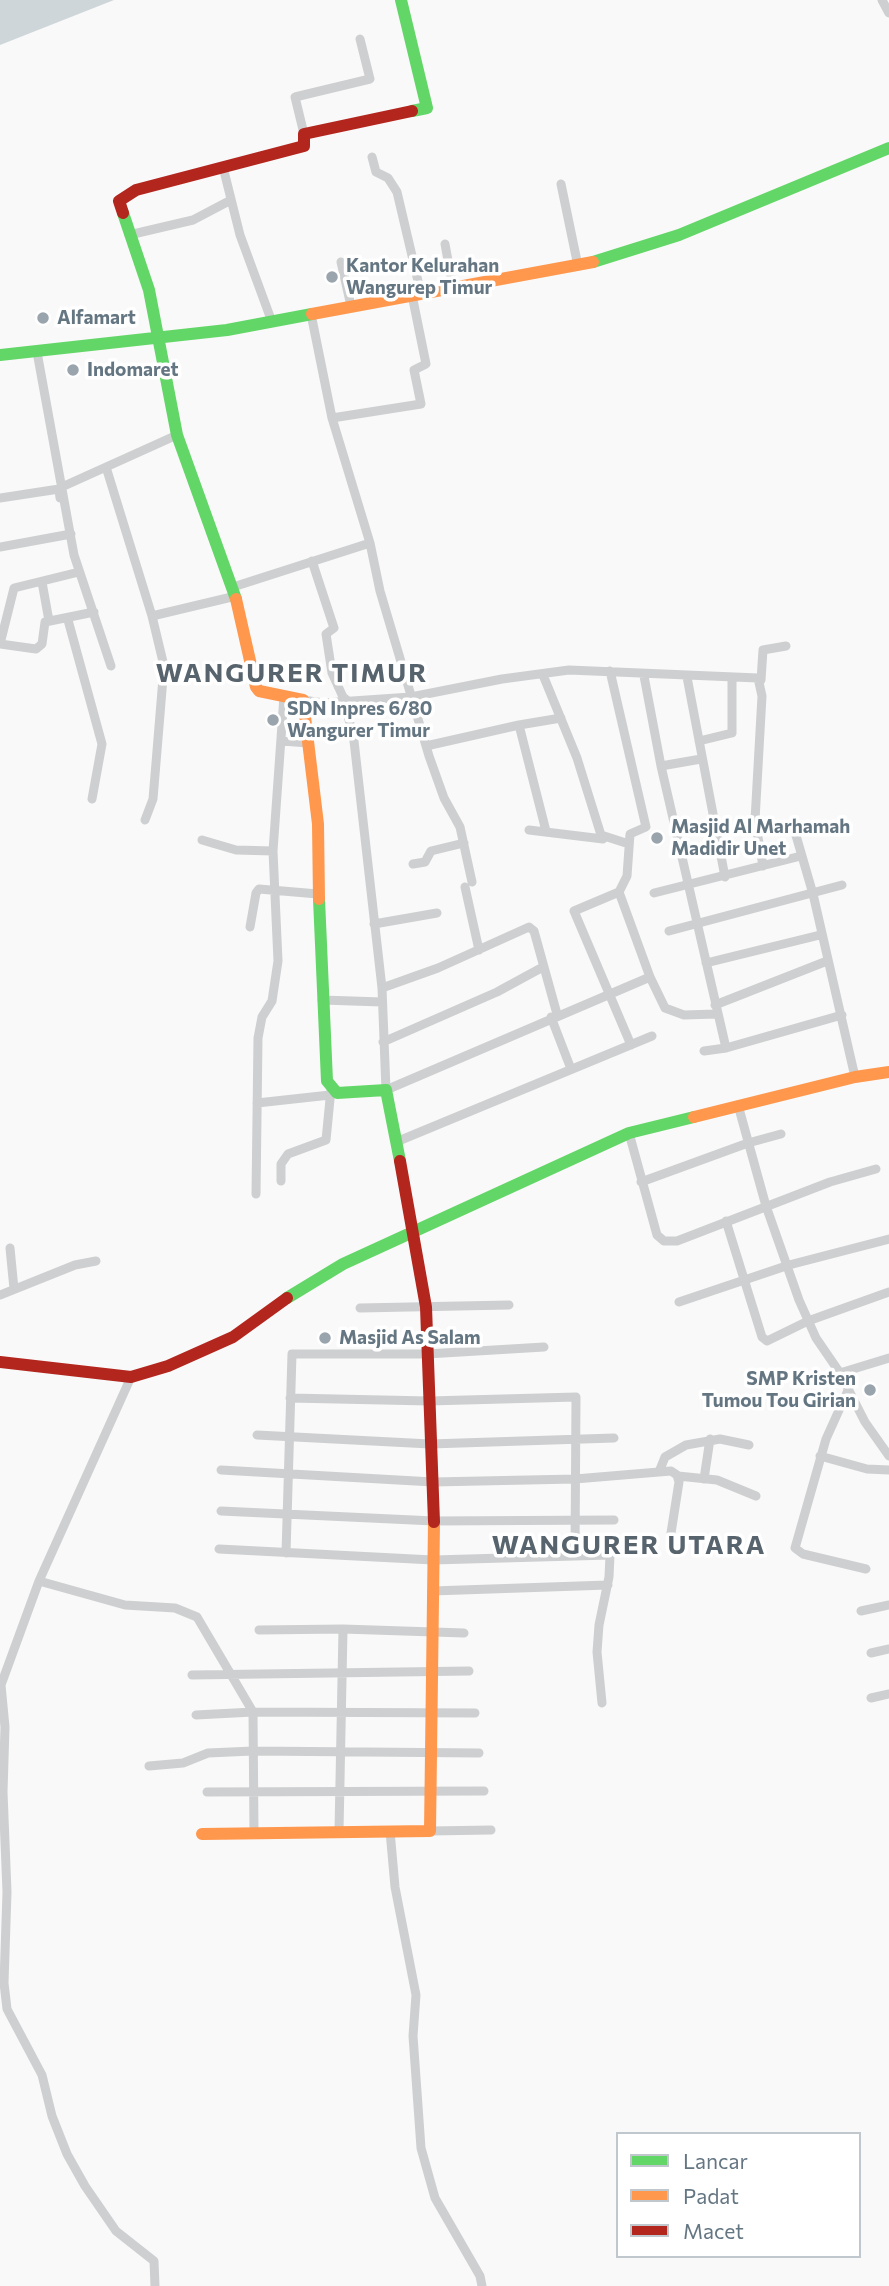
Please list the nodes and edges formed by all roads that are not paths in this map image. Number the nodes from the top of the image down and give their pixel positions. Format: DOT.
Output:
graph roads {
  1 [pos="401,0"];
  2 [pos="882,0"];
  3 [pos="889,13"];
  4 [pos="360,40"];
  5 [pos="304,134"];
  6 [pos="889,148"];
  7 [pos="372,156"];
  8 [pos="223,167"];
  9 [pos="561,184"];
  10 [pos="231,200"];
  11 [pos="129,235"];
  12 [pos="445,244"];
  13 [pos="341,261"];
  14 [pos="578,266"];
  15 [pos="453,288"];
  16 [pos="416,295"];
  17 [pos="351,306"];
  18 [pos="311,314"];
  19 [pos="272,322"];
  20 [pos="159,340"];
  21 [pos="37,352"];
  22 [pos="0,355"];
  23 [pos="331,418"];
  24 [pos="177,435"];
  25 [pos="106,467"];
  26 [pos="64,486"];
  27 [pos="0,498"];
  28 [pos="69,534"];
  29 [pos="370,542"];
  30 [pos="0,547"];
  31 [pos="312,561"];
  32 [pos="79,572"];
  33 [pos="42,582"];
  34 [pos="235,592"];
  35 [pos="93,612"];
  36 [pos="152,616"];
  37 [pos="68,620"];
  38 [pos="49,621"];
  39 [pos="0,644"];
  40 [pos="786,646"];
  41 [pos="111,666"];
  42 [pos="610,671"];
  43 [pos="543,675"];
  44 [pos="644,676"];
  45 [pos="687,677"];
  46 [pos="732,677"];
  47 [pos="761,680"];
  48 [pos="284,696"];
  49 [pos="411,698"];
  50 [pos="303,700"];
  51 [pos="348,701"];
  52 [pos="561,718"];
  53 [pos="519,725"];
  54 [pos="282,741"];
  55 [pos="699,741"];
  56 [pos="308,743"];
  57 [pos="426,747"];
  58 [pos="701,759"];
  59 [pos="661,766"];
  60 [pos="92,799"];
  61 [pos="145,820"];
  62 [pos="529,830"];
  63 [pos="546,831"];
  64 [pos="795,832"];
  65 [pos="603,839"];
  66 [pos="202,840"];
  67 [pos="464,844"];
  68 [pos="629,844"];
  69 [pos="273,851"];
  70 [pos="801,856"];
  71 [pos="413,864"];
  72 [pos="763,866"];
  73 [pos="725,877"];
  74 [pos="688,884"];
  75 [pos="842,885"];
  76 [pos="277,892"];
  77 [pos="619,892"];
  78 [pos="654,893"];
  79 [pos="318,894"];
  80 [pos="813,894"];
  81 [pos="437,913"];
  82 [pos="374,924"];
  83 [pos="699,924"];
  84 [pos="250,927"];
  85 [pos="669,931"];
  86 [pos="820,935"];
  87 [pos="479,950"];
  88 [pos="827,961"];
  89 [pos="706,963"];
  90 [pos="543,967"];
  91 [pos="650,977"];
  92 [pos="382,988"];
  93 [pos="608,994"];
  94 [pos="322,1000"];
  95 [pos="382,1002"];
  96 [pos="716,1010"];
  97 [pos="842,1015"];
  98 [pos="554,1016"];
  99 [pos="652,1036"];
  100 [pos="383,1042"];
  101 [pos="631,1045"];
  102 [pos="726,1048"];
  103 [pos="704,1051"];
  104 [pos="572,1069"];
  105 [pos="889,1072"];
  106 [pos="855,1077"];
  107 [pos="386,1090"];
  108 [pos="330,1092"];
  109 [pos="257,1103"];
  110 [pos="738,1105"];
  111 [pos="629,1133"];
  112 [pos="782,1134"];
  113 [pos="396,1142"];
  114 [pos="748,1143"];
  115 [pos="876,1169"];
  116 [pos="281,1181"];
  117 [pos="641,1182"];
  118 [pos="256,1194"];
  119 [pos="766,1206"];
  120 [pos="726,1222"];
  121 [pos="415,1232"];
  122 [pos="889,1239"];
  123 [pos="10,1248"];
  124 [pos="96,1261"];
  125 [pos="789,1265"];
  126 [pos="743,1281"];
  127 [pos="14,1289"];
  128 [pos="889,1292"];
  129 [pos="0,1295"];
  130 [pos="679,1302"];
  131 [pos="509,1305"];
  132 [pos="426,1307"];
  133 [pos="360,1308"];
  134 [pos="808,1321"];
  135 [pos="544,1347"];
  136 [pos="427,1354"];
  137 [pos="889,1358"];
  138 [pos="0,1362"];
  139 [pos="840,1373"];
  140 [pos="131,1377"];
  141 [pos="849,1388"];
  142 [pos="290,1398"];
  143 [pos="429,1401"];
  144 [pos="257,1435"];
  145 [pos="614,1437"];
  146 [pos="289,1438"];
  147 [pos="576,1438"];
  148 [pos="710,1439"];
  149 [pos="430,1444"];
  150 [pos="749,1445"];
  151 [pos="820,1455"];
  152 [pos="889,1456"];
  153 [pos="220,1470"];
  154 [pos="889,1470"];
  155 [pos="659,1472"];
  156 [pos="289,1475"];
  157 [pos="678,1476"];
  158 [pos="576,1479"];
  159 [pos="704,1479"];
  160 [pos="433,1482"];
  161 [pos="756,1496"];
  162 [pos="221,1511"];
  163 [pos="288,1513"];
  164 [pos="576,1519"];
  165 [pos="614,1520"];
  166 [pos="434,1521"];
  167 [pos="671,1533"];
  168 [pos="219,1549"];
  169 [pos="286,1553"];
  170 [pos="575,1554"];
  171 [pos="433,1560"];
  172 [pos="866,1569"];
  173 [pos="39,1581"];
  174 [pos="608,1585"];
  175 [pos="432,1591"];
  176 [pos="889,1605"];
  177 [pos="861,1611"];
  178 [pos="343,1629"];
  179 [pos="259,1630"];
  180 [pos="431,1632"];
  181 [pos="464,1633"];
  182 [pos="889,1649"];
  183 [pos="871,1653"];
  184 [pos="342,1671"];
  185 [pos="469,1671"];
  186 [pos="227,1672"];
  187 [pos="430,1672"];
  188 [pos="192,1675"];
  189 [pos="889,1694"];
  190 [pos="871,1698"];
  191 [pos="602,1703"];
  192 [pos="253,1712"];
  193 [pos="341,1712"];
  194 [pos="475,1713"];
  195 [pos="197,1714"];
  196 [pos="430,1714"];
  197 [pos="253,1751"];
  198 [pos="341,1753"];
  199 [pos="479,1753"];
  200 [pos="430,1754"];
  201 [pos="149,1766"];
  202 [pos="339,1790"];
  203 [pos="484,1791"];
  204 [pos="207,1792"];
  205 [pos="252,1792"];
  206 [pos="431,1793"];
  207 [pos="491,1830"];
  208 [pos="339,1831"];
  209 [pos="390,1831"];
  210 [pos="430,1831"];
  211 [pos="254,1833"];
  212 [pos="202,1834"];
  213 [pos="155,2286"];
  214 [pos="482,2286"];
  1 -- 5 [label="main road"];
  2 -- 3 [label="street"];
  4 -- 5 [label="street"];
  5 -- 8 [label="main road"];
  6 -- 14 [label="main road"];
  7 -- 16 [label="street"];
  8 -- 10 [label="street"];
  8 -- 11 [label="main road"];
  9 -- 14 [label="street"];
  10 -- 11 [label="street"];
  10 -- 19 [label="street"];
  11 -- 20 [label="main road"];
  12 -- 15 [label="street"];
  13 -- 17 [label="street"];
  14 -- 15 [label="main road"];
  15 -- 16 [label="main road"];
  16 -- 17 [label="main road"];
  16 -- 23 [label="street"];
  17 -- 18 [label="main road"];
  18 -- 19 [label="main road"];
  18 -- 23 [label="street"];
  19 -- 20 [label="main road"];
  20 -- 21 [label="main road"];
  20 -- 24 [label="main road"];
  21 -- 22 [label="main road"];
  21 -- 26 [label="street"];
  23 -- 29 [label="street"];
  24 -- 25 [label="street"];
  24 -- 34 [label="main road"];
  25 -- 26 [label="street"];
  25 -- 36 [label="street"];
  26 -- 28 [label="street"];
  27 -- 28 [label="street"];
  28 -- 30 [label="street"];
  28 -- 32 [label="street"];
  29 -- 31 [label="street"];
  29 -- 49 [label="street"];
  31 -- 34 [label="street"];
  31 -- 51 [label="street"];
  32 -- 33 [label="street"];
  32 -- 35 [label="street"];
  33 -- 38 [label="street"];
  33 -- 39 [label="street"];
  34 -- 36 [label="street"];
  34 -- 48 [label="main road"];
  35 -- 37 [label="street"];
  35 -- 41 [label="street"];
  36 -- 61 [label="street"];
  37 -- 38 [label="street"];
  37 -- 60 [label="street"];
  38 -- 39 [label="street"];
  40 -- 47 [label="street"];
  42 -- 43 [label="street"];
  42 -- 44 [label="street"];
  42 -- 68 [label="street"];
  43 -- 49 [label="street"];
  43 -- 52 [label="street"];
  44 -- 45 [label="street"];
  44 -- 59 [label="street"];
  45 -- 46 [label="street"];
  45 -- 55 [label="street"];
  46 -- 47 [label="street"];
  46 -- 55 [label="street"];
  47 -- 72 [label="street"];
  48 -- 50 [label="main road"];
  48 -- 54 [label="street"];
  49 -- 51 [label="street"];
  49 -- 57 [label="street"];
  50 -- 51 [label="street"];
  50 -- 56 [label="main road"];
  51 -- 82 [label="street"];
  52 -- 53 [label="street"];
  52 -- 65 [label="street"];
  53 -- 57 [label="street"];
  53 -- 63 [label="street"];
  54 -- 56 [label="street"];
  54 -- 69 [label="street"];
  55 -- 58 [label="street"];
  56 -- 79 [label="main road"];
  57 -- 67 [label="street"];
  58 -- 59 [label="street"];
  58 -- 73 [label="street"];
  59 -- 74 [label="street"];
  62 -- 63 [label="street"];
  63 -- 65 [label="street"];
  64 -- 70 [label="street"];
  65 -- 68 [label="street"];
  66 -- 69 [label="street"];
  67 -- 71 [label="street"];
  67 -- 87 [label="street"];
  68 -- 77 [label="street"];
  69 -- 76 [label="street"];
  70 -- 72 [label="street"];
  70 -- 80 [label="street"];
  72 -- 73 [label="street"];
  73 -- 74 [label="street"];
  74 -- 78 [label="street"];
  74 -- 83 [label="street"];
  75 -- 80 [label="street"];
  76 -- 79 [label="street"];
  76 -- 84 [label="street"];
  76 -- 109 [label="street"];
  77 -- 91 [label="street"];
  77 -- 93 [label="street"];
  79 -- 94 [label="main road"];
  80 -- 83 [label="street"];
  80 -- 86 [label="street"];
  81 -- 82 [label="street"];
  82 -- 92 [label="street"];
  83 -- 85 [label="street"];
  83 -- 89 [label="street"];
  86 -- 88 [label="street"];
  86 -- 89 [label="street"];
  87 -- 90 [label="street"];
  87 -- 92 [label="street"];
  88 -- 96 [label="street"];
  88 -- 97 [label="street"];
  89 -- 96 [label="street"];
  90 -- 98 [label="street"];
  90 -- 100 [label="street"];
  91 -- 93 [label="street"];
  91 -- 96 [label="street"];
  92 -- 95 [label="street"];
  93 -- 98 [label="street"];
  93 -- 101 [label="street"];
  94 -- 95 [label="street"];
  94 -- 108 [label="main road"];
  95 -- 100 [label="street"];
  96 -- 102 [label="street"];
  97 -- 102 [label="street"];
  97 -- 106 [label="street"];
  98 -- 104 [label="street"];
  98 -- 107 [label="street"];
  99 -- 101 [label="street"];
  100 -- 107 [label="street"];
  101 -- 104 [label="street"];
  102 -- 103 [label="street"];
  104 -- 113 [label="street"];
  105 -- 106 [label="main road"];
  106 -- 110 [label="main road"];
  107 -- 108 [label="main road"];
  107 -- 113 [label="main road"];
  108 -- 109 [label="street"];
  108 -- 116 [label="street"];
  109 -- 118 [label="street"];
  110 -- 111 [label="main road"];
  110 -- 114 [label="street"];
  111 -- 117 [label="street"];
  111 -- 121 [label="main road"];
  112 -- 114 [label="street"];
  113 -- 121 [label="main road"];
  114 -- 117 [label="street"];
  114 -- 119 [label="street"];
  115 -- 119 [label="street"];
  117 -- 120 [label="street"];
  119 -- 120 [label="street"];
  119 -- 125 [label="street"];
  120 -- 126 [label="street"];
  121 -- 132 [label="main road"];
  121 -- 140 [label="main road"];
  122 -- 125 [label="street"];
  123 -- 127 [label="street"];
  124 -- 127 [label="street"];
  125 -- 126 [label="street"];
  125 -- 134 [label="street"];
  126 -- 130 [label="street"];
  126 -- 134 [label="street"];
  127 -- 129 [label="street"];
  128 -- 134 [label="street"];
  131 -- 132 [label="street"];
  132 -- 133 [label="street"];
  132 -- 136 [label="main road"];
  134 -- 139 [label="street"];
  135 -- 136 [label="street"];
  136 -- 142 [label="street"];
  136 -- 143 [label="main road"];
  137 -- 139 [label="street"];
  138 -- 140 [label="main road"];
  139 -- 141 [label="street"];
  140 -- 173 [label="street"];
  141 -- 151 [label="street"];
  141 -- 152 [label="street"];
  142 -- 143 [label="street"];
  142 -- 146 [label="street"];
  143 -- 147 [label="street"];
  143 -- 149 [label="main road"];
  144 -- 146 [label="street"];
  145 -- 147 [label="street"];
  146 -- 149 [label="street"];
  146 -- 156 [label="street"];
  147 -- 149 [label="street"];
  147 -- 158 [label="street"];
  148 -- 150 [label="street"];
  148 -- 155 [label="street"];
  148 -- 159 [label="street"];
  149 -- 160 [label="main road"];
  151 -- 154 [label="street"];
  151 -- 172 [label="street"];
  153 -- 156 [label="street"];
  155 -- 157 [label="street"];
  155 -- 158 [label="street"];
  156 -- 160 [label="street"];
  156 -- 163 [label="street"];
  157 -- 159 [label="street"];
  157 -- 167 [label="street"];
  158 -- 160 [label="street"];
  158 -- 164 [label="street"];
  159 -- 161 [label="street"];
  160 -- 166 [label="main road"];
  162 -- 163 [label="street"];
  163 -- 166 [label="street"];
  163 -- 169 [label="street"];
  164 -- 165 [label="street"];
  164 -- 166 [label="street"];
  164 -- 170 [label="street"];
  166 -- 171 [label="main road"];
  168 -- 169 [label="street"];
  169 -- 171 [label="street"];
  170 -- 171 [label="street"];
  170 -- 174 [label="street"];
  171 -- 175 [label="main road"];
  173 -- 186 [label="street"];
  173 -- 213 [label="street"];
  174 -- 175 [label="street"];
  174 -- 191 [label="street"];
  175 -- 180 [label="main road"];
  176 -- 177 [label="street"];
  178 -- 179 [label="street"];
  178 -- 180 [label="street"];
  178 -- 184 [label="street"];
  180 -- 181 [label="street"];
  180 -- 187 [label="main road"];
  182 -- 183 [label="street"];
  184 -- 186 [label="street"];
  184 -- 187 [label="street"];
  184 -- 193 [label="street"];
  185 -- 187 [label="street"];
  186 -- 188 [label="street"];
  186 -- 192 [label="street"];
  187 -- 196 [label="main road"];
  189 -- 190 [label="street"];
  192 -- 193 [label="street"];
  192 -- 195 [label="street"];
  192 -- 197 [label="street"];
  193 -- 196 [label="street"];
  193 -- 198 [label="street"];
  194 -- 196 [label="street"];
  196 -- 200 [label="main road"];
  197 -- 198 [label="street"];
  197 -- 201 [label="street"];
  197 -- 205 [label="street"];
  198 -- 200 [label="street"];
  198 -- 202 [label="street"];
  199 -- 200 [label="street"];
  200 -- 206 [label="main road"];
  202 -- 205 [label="street"];
  202 -- 206 [label="street"];
  202 -- 208 [label="street"];
  203 -- 206 [label="street"];
  204 -- 205 [label="street"];
  205 -- 211 [label="street"];
  206 -- 210 [label="main road"];
  207 -- 210 [label="street"];
  208 -- 209 [label="main road"];
  208 -- 211 [label="main road"];
  209 -- 210 [label="main road"];
  209 -- 214 [label="street"];
  211 -- 212 [label="main road"];
}
